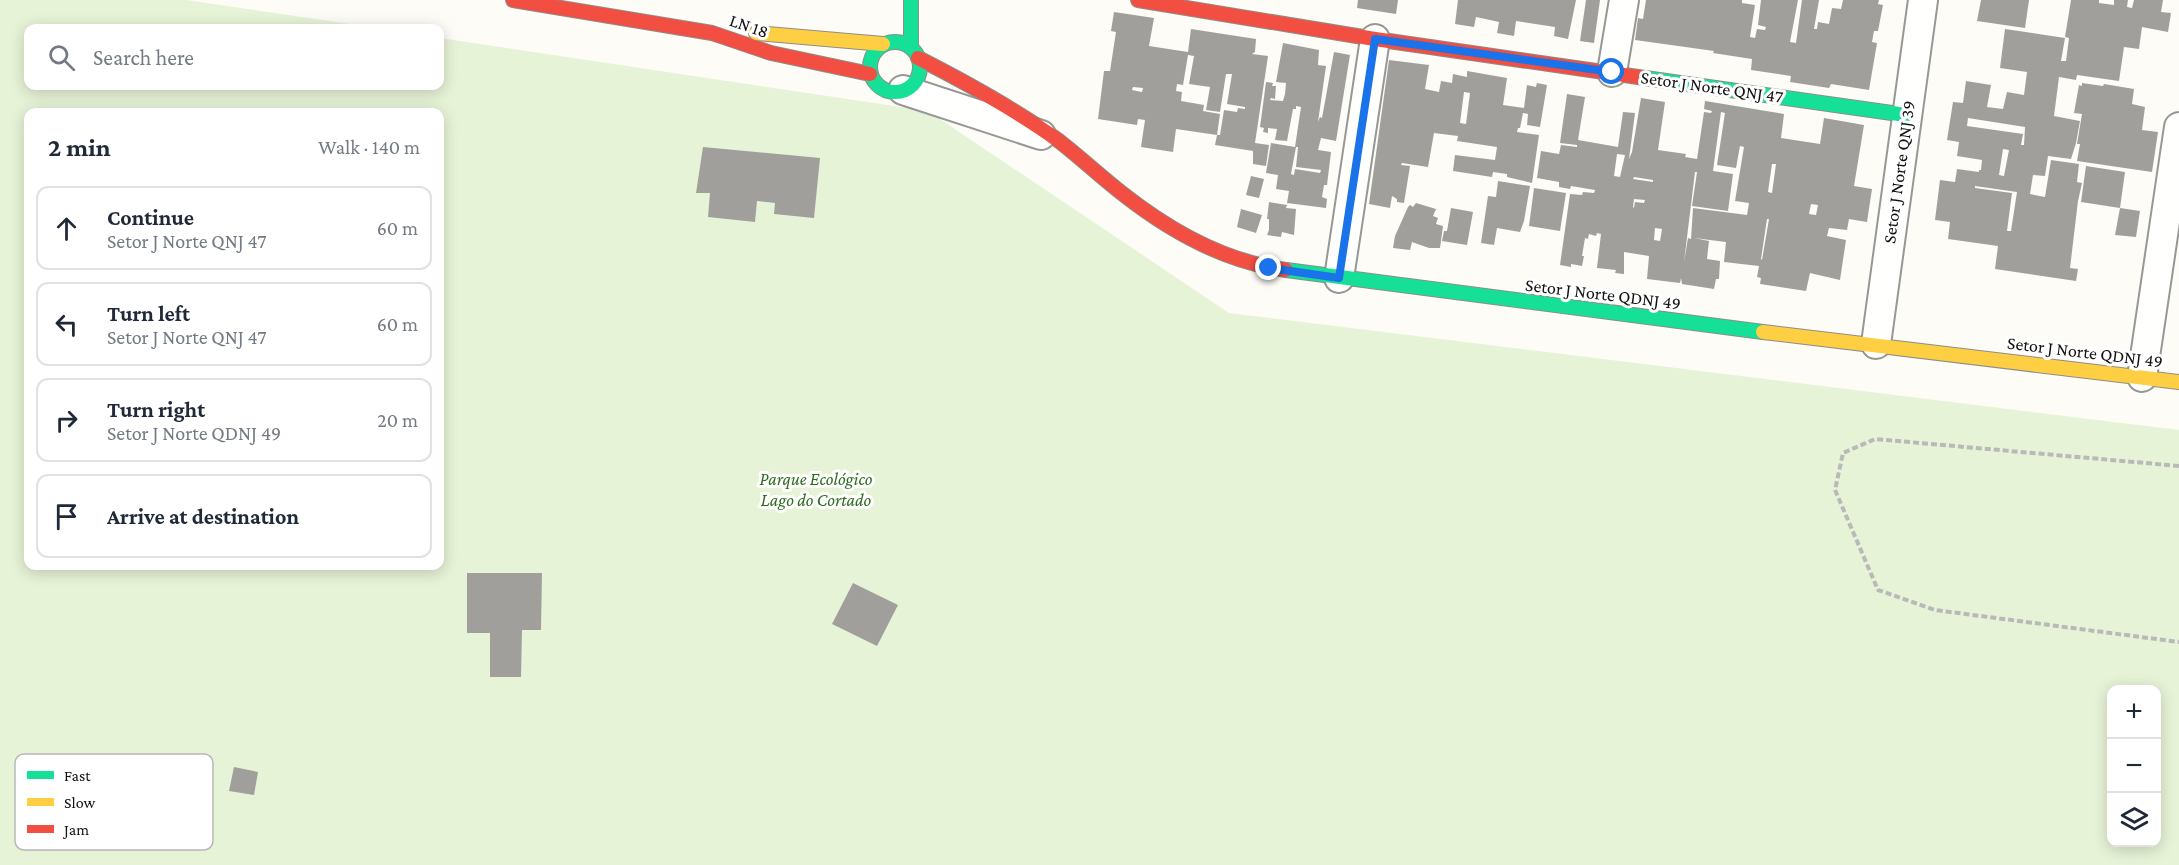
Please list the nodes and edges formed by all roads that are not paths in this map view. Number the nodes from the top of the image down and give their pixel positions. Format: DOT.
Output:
graph roads {
  1 [pos="513,0"];
  2 [pos="911,0"];
  3 [pos="1138,0"];
  4 [pos="1624,0"];
  5 [pos="1923,0"];
  6 [pos="712,33"];
  7 [pos="887,39"];
  8 [pos="1375,39"];
  9 [pos="915,52"];
  10 [pos="1612,72"];
  11 [pos="870,74"];
  12 [pos="903,90"];
  13 [pos="1906,115"];
  14 [pos="2179,127"];
  15 [pos="1059,141"];
  16 [pos="1339,278"];
  17 [pos="1875,344"];
  18 [pos="2142,377"];
  19 [pos="2179,382"];
  1 -- 6 [label="street"];
  2 -- 9 [label="street"];
  3 -- 8 [label="street, Setor J Norte QNJ 47"];
  4 -- 10 [label="street"];
  5 -- 13 [label="street, Setor J Norte QNJ 39"];
  6 -- 7 [label="street, LN 18"];
  6 -- 11 [label="street, LN 18"];
  7 -- 9 [label="street"];
  7 -- 11 [label="street"];
  8 -- 10 [label="street, Setor J Norte QNJ 47"];
  8 -- 16 [label="street"];
  9 -- 12 [label="street"];
  9 -- 15 [label="street, Setor J Norte QDNJ 49"];
  10 -- 13 [label="street, Setor J Norte QNJ 47"];
  11 -- 12 [label="street"];
  12 -- 15 [label="street"];
  13 -- 17 [label="street, Setor J Norte QNJ 39"];
  14 -- 18 [label="street"];
  15 -- 16 [label="street, Setor J Norte QDNJ 49"];
  16 -- 17 [label="street, Setor J Norte QDNJ 49"];
  17 -- 18 [label="street, Setor J Norte QDNJ 49"];
  18 -- 19 [label="street, Setor J Norte QDNJ 49"];
}
